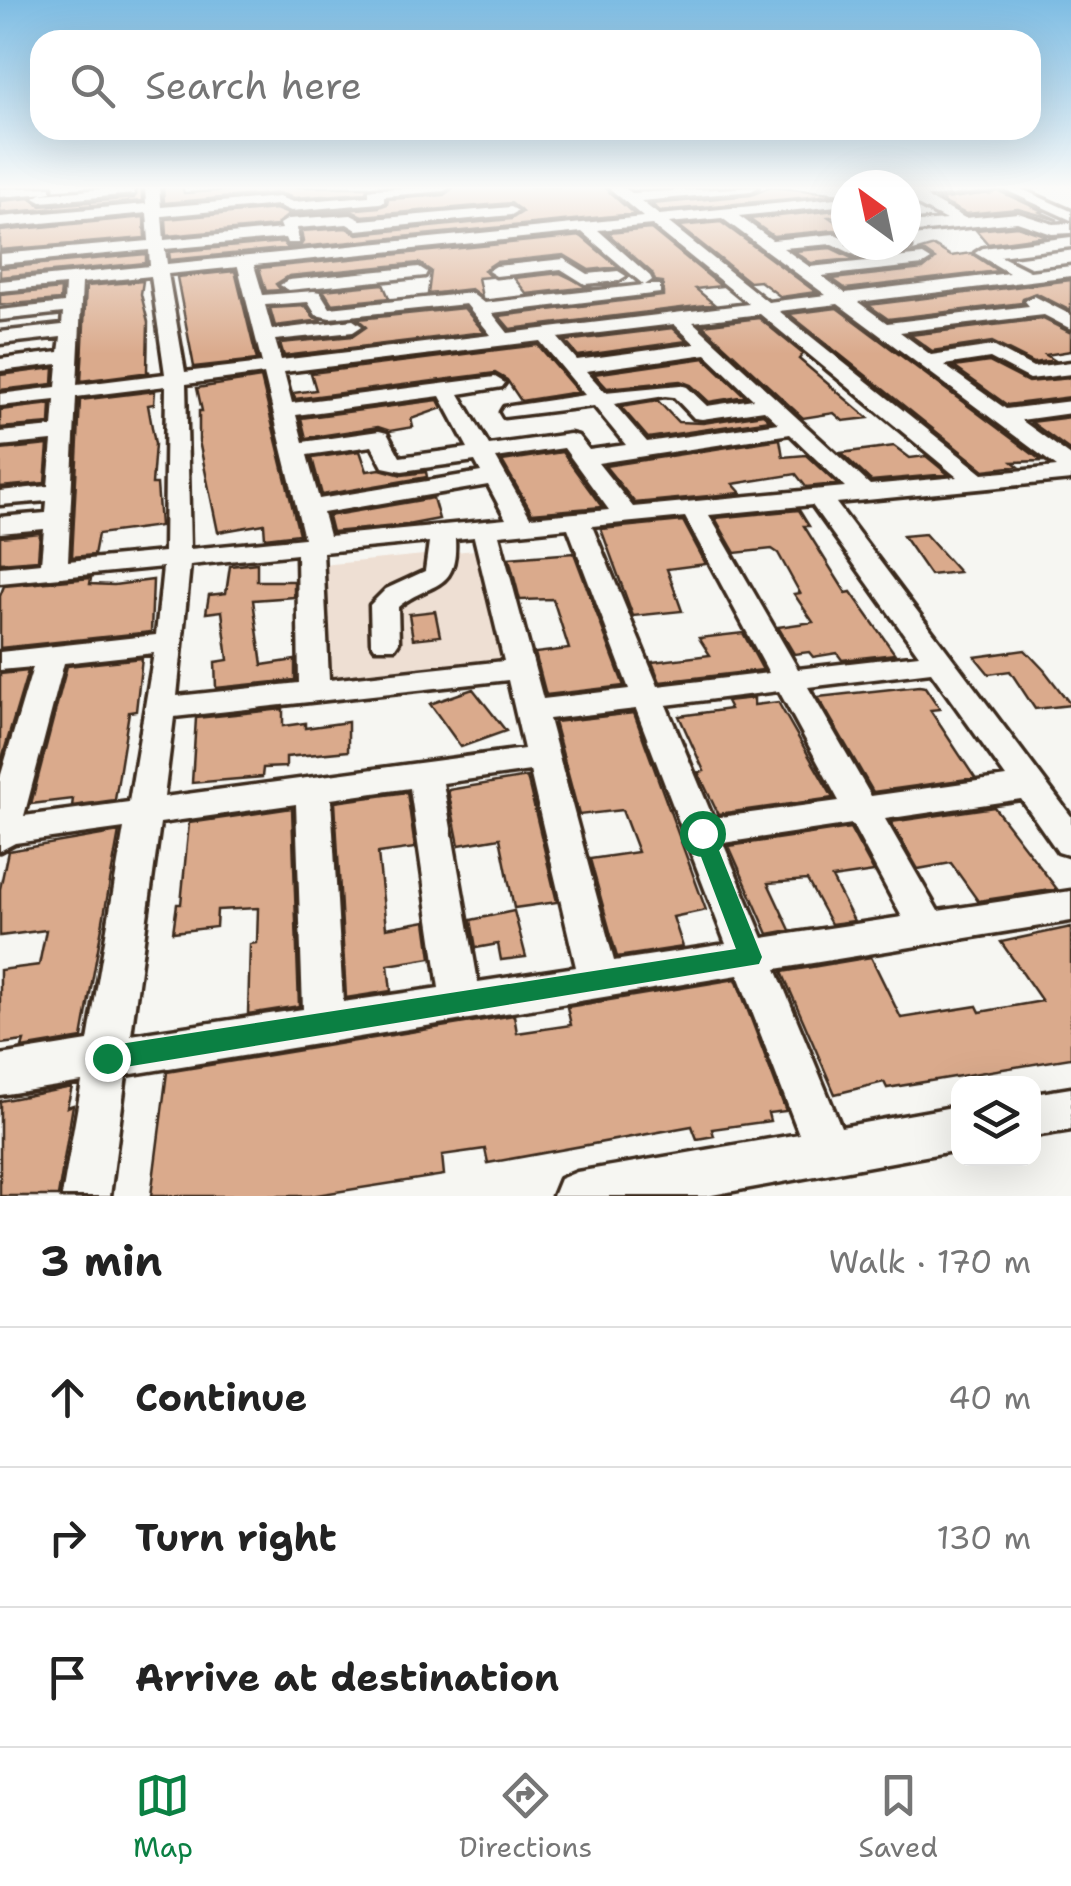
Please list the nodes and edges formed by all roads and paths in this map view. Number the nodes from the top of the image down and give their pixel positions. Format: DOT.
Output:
graph roads {
  1 [pos="89,243"];
  2 [pos="101,243"];
  3 [pos="158,243"];
  4 [pos="295,243"];
  5 [pos="364,243"];
  6 [pos="432,243"];
  7 [pos="472,243"];
  8 [pos="590,243"];
  9 [pos="684,243"];
  10 [pos="765,243"];
  11 [pos="1002,243"];
  12 [pos="1063,243"];
  13 [pos="401,246"];
  14 [pos="1012,248"];
  15 [pos="367,249"];
  16 [pos="592,250"];
  17 [pos="89,251"];
  18 [pos="298,256"];
  19 [pos="2,259"];
  20 [pos="922,260"];
  21 [pos="246,262"];
  22 [pos="159,270"];
  23 [pos="495,270"];
  24 [pos="419,272"];
  25 [pos="637,273"];
  26 [pos="390,274"];
  27 [pos="805,274"];
  28 [pos="1067,274"];
  29 [pos="1027,276"];
  30 [pos="74,279"];
  31 [pos="998,280"];
  32 [pos="962,284"];
  33 [pos="0,286"];
  34 [pos="654,288"];
  35 [pos="254,295"];
  36 [pos="838,299"];
  37 [pos="523,304"];
  38 [pos="404,305"];
  39 [pos="481,308"];
  40 [pos="765,308"];
  41 [pos="1046,309"];
  42 [pos="0,315"];
  43 [pos="683,318"];
  44 [pos="71,319"];
  45 [pos="1071,323"];
  46 [pos="883,329"];
  47 [pos="545,335"];
  48 [pos="265,336"];
  49 [pos="0,338"];
  50 [pos="504,340"];
  51 [pos="471,344"];
  52 [pos="710,348"];
  53 [pos="68,357"];
  54 [pos="926,361"];
  55 [pos="0,365"];
  56 [pos="572,367"];
  57 [pos="273,368"];
  58 [pos="1071,368"];
  59 [pos="176,380"];
  60 [pos="495,383"];
  61 [pos="446,389"];
  62 [pos="66,394"];
  63 [pos="0,400"];
  64 [pos="599,400"];
  65 [pos="770,403"];
  66 [pos="1071,407"];
  67 [pos="284,410"];
  68 [pos="487,415"];
  69 [pos="1002,416"];
  70 [pos="795,428"];
  71 [pos="63,433"];
  72 [pos="0,439"];
  73 [pos="294,450"];
  74 [pos="642,450"];
  75 [pos="481,452"];
  76 [pos="584,458"];
  77 [pos="1071,470"];
  78 [pos="494,477"];
  79 [pos="978,482"];
  80 [pos="62,492"];
  81 [pos="865,493"];
  82 [pos="818,497"];
  83 [pos="0,498"];
  84 [pos="309,508"];
  85 [pos="692,509"];
  86 [pos="626,515"];
  87 [pos="56,520"];
  88 [pos="578,520"];
  89 [pos="0,525"];
  90 [pos="522,526"];
  91 [pos="485,529"];
  92 [pos="442,534"];
  93 [pos="315,545"];
  94 [pos="178,558"];
  95 [pos="54,570"];
  96 [pos="0,575"];
  97 [pos="170,642"];
  98 [pos="385,642"];
  99 [pos="51,655"];
  100 [pos="0,660"];
  101 [pos="940,662"];
  102 [pos="520,669"];
  103 [pos="789,680"];
  104 [pos="314,692"];
  105 [pos="648,697"];
  106 [pos="160,708"];
  107 [pos="531,711"];
  108 [pos="543,758"];
  109 [pos="425,774"];
  110 [pos="1030,786"];
  111 [pos="313,790"];
  112 [pos="862,810"];
  113 [pos="144,811"];
  114 [pos="702,833"];
  115 [pos="1,834"];
  116 [pos="1071,842"];
  117 [pos="1071,906"];
  118 [pos="928,929"];
  119 [pos="751,957"];
  120 [pos="599,980"];
  121 [pos="461,1002"];
  122 [pos="324,1024"];
  123 [pos="107,1058"];
  124 [pos="0,1074"];
  125 [pos="1071,1108"];
  126 [pos="1041,1114"];
  127 [pos="951,1129"];
  128 [pos="828,1151"];
  129 [pos="86,1196"];
  130 [pos="576,1196"];
  1 -- 17 [label="street"];
  2 -- 17 [label="street"];
  3 -- 22 [label="street"];
  4 -- 18 [label="street"];
  5 -- 15 [label="street"];
  6 -- 13 [label="street"];
  7 -- 23 [label="street"];
  8 -- 16 [label="street"];
  9 -- 40 [label="street"];
  10 -- 27 [label="street"];
  11 -- 14 [label="street"];
  12 -- 14 [label="street"];
  13 -- 15 [label="street"];
  13 -- 24 [label="street"];
  14 -- 29 [label="street"];
  15 -- 18 [label="street"];
  16 -- 23 [label="street"];
  16 -- 25 [label="street"];
  17 -- 19 [label="street"];
  18 -- 21 [label="street"];
  20 -- 27 [label="street"];
  20 -- 32 [label="street"];
  21 -- 22 [label="street"];
  21 -- 35 [label="street"];
  22 -- 30 [label="street"];
  22 -- 59 [label="street"];
  23 -- 24 [label="street"];
  23 -- 25 [label="street"];
  23 -- 37 [label="street"];
  24 -- 26 [label="street"];
  25 -- 34 [label="street"];
  26 -- 35 [label="street"];
  26 -- 38 [label="street"];
  27 -- 36 [label="street"];
  28 -- 29 [label="street"];
  29 -- 31 [label="street"];
  30 -- 33 [label="street"];
  30 -- 44 [label="street"];
  31 -- 32 [label="street"];
  31 -- 41 [label="street"];
  32 -- 36 [label="street"];
  34 -- 37 [label="street"];
  34 -- 43 [label="street"];
  35 -- 38 [label="street"];
  35 -- 48 [label="street"];
  36 -- 40 [label="street"];
  36 -- 46 [label="street"];
  37 -- 39 [label="street"];
  38 -- 39 [label="street"];
  38 -- 48 [label="street"];
  39 -- 50 [label="street"];
  40 -- 43 [label="street"];
  40 -- 79 [label="street"];
  41 -- 45 [label="street"];
  41 -- 46 [label="street"];
  42 -- 44 [label="street"];
  43 -- 47 [label="street"];
  43 -- 52 [label="street"];
  44 -- 49 [label="street"];
  44 -- 53 [label="street"];
  46 -- 54 [label="street"];
  47 -- 50 [label="street"];
  47 -- 56 [label="street"];
  48 -- 57 [label="street"];
  50 -- 51 [label="street"];
  51 -- 57 [label="street"];
  51 -- 60 [label="street"];
  52 -- 56 [label="street"];
  52 -- 65 [label="street"];
  53 -- 55 [label="street"];
  53 -- 62 [label="street"];
  54 -- 58 [label="street"];
  54 -- 69 [label="street"];
  56 -- 64 [label="street"];
  57 -- 59 [label="street"];
  57 -- 67 [label="street"];
  59 -- 62 [label="street"];
  59 -- 94 [label="street"];
  60 -- 61 [label="street"];
  60 -- 68 [label="street"];
  61 -- 67 [label="street"];
  61 -- 68 [label="street"];
  62 -- 63 [label="street"];
  62 -- 71 [label="street"];
  64 -- 65 [label="street"];
  64 -- 68 [label="street"];
  64 -- 74 [label="street"];
  65 -- 70 [label="street"];
  66 -- 69 [label="street"];
  67 -- 73 [label="street"];
  68 -- 75 [label="street"];
  69 -- 77 [label="street"];
  70 -- 74 [label="street"];
  70 -- 81 [label="street"];
  71 -- 72 [label="street"];
  71 -- 80 [label="street"];
  73 -- 75 [label="street"];
  73 -- 84 [label="street"];
  74 -- 76 [label="street"];
  75 -- 76 [label="street"];
  75 -- 78 [label="street"];
  76 -- 86 [label="street"];
  77 -- 79 [label="street"];
  78 -- 84 [label="street"];
  78 -- 90 [label="street"];
  79 -- 81 [label="street"];
  80 -- 83 [label="street"];
  80 -- 87 [label="street"];
  81 -- 82 [label="street"];
  82 -- 85 [label="street"];
  82 -- 101 [label="street"];
  84 -- 93 [label="street"];
  85 -- 86 [label="street"];
  85 -- 103 [label="street"];
  86 -- 88 [label="street"];
  87 -- 89 [label="street"];
  87 -- 95 [label="street"];
  88 -- 90 [label="street"];
  88 -- 105 [label="street"];
  90 -- 91 [label="street"];
  91 -- 92 [label="street"];
  91 -- 102 [label="street"];
  92 -- 93 [label="street"];
  92 -- 98 [label="street"];
  93 -- 94 [label="street"];
  93 -- 104 [label="street"];
  94 -- 95 [label="street"];
  94 -- 97 [label="street"];
  95 -- 96 [label="street"];
  97 -- 99 [label="street"];
  97 -- 106 [label="street"];
  99 -- 100 [label="street"];
  99 -- 115 [label="street"];
  101 -- 103 [label="street"];
  101 -- 110 [label="street"];
  102 -- 104 [label="street"];
  102 -- 107 [label="street"];
  103 -- 105 [label="street"];
  103 -- 112 [label="street"];
  104 -- 106 [label="street"];
  105 -- 107 [label="street"];
  105 -- 114 [label="street"];
  106 -- 113 [label="street"];
  107 -- 108 [label="street"];
  108 -- 109 [label="street"];
  108 -- 120 [label="street"];
  109 -- 111 [label="street"];
  109 -- 121 [label="street"];
  110 -- 112 [label="street"];
  110 -- 116 [label="street"];
  111 -- 113 [label="street"];
  111 -- 122 [label="street"];
  112 -- 114 [label="street"];
  112 -- 118 [label="street"];
  113 -- 115 [label="street"];
  113 -- 123 [label="street"];
  114 -- 119 [label="street"];
  117 -- 118 [label="street"];
  118 -- 119 [label="street"];
  119 -- 120 [label="street"];
  119 -- 128 [label="street"];
  120 -- 121 [label="street"];
  121 -- 122 [label="street"];
  122 -- 123 [label="street"];
  123 -- 124 [label="street"];
  123 -- 129 [label="street"];
  125 -- 126 [label="street"];
  127 -- 128 [label="street"];
  128 -- 130 [label="street"];
}
